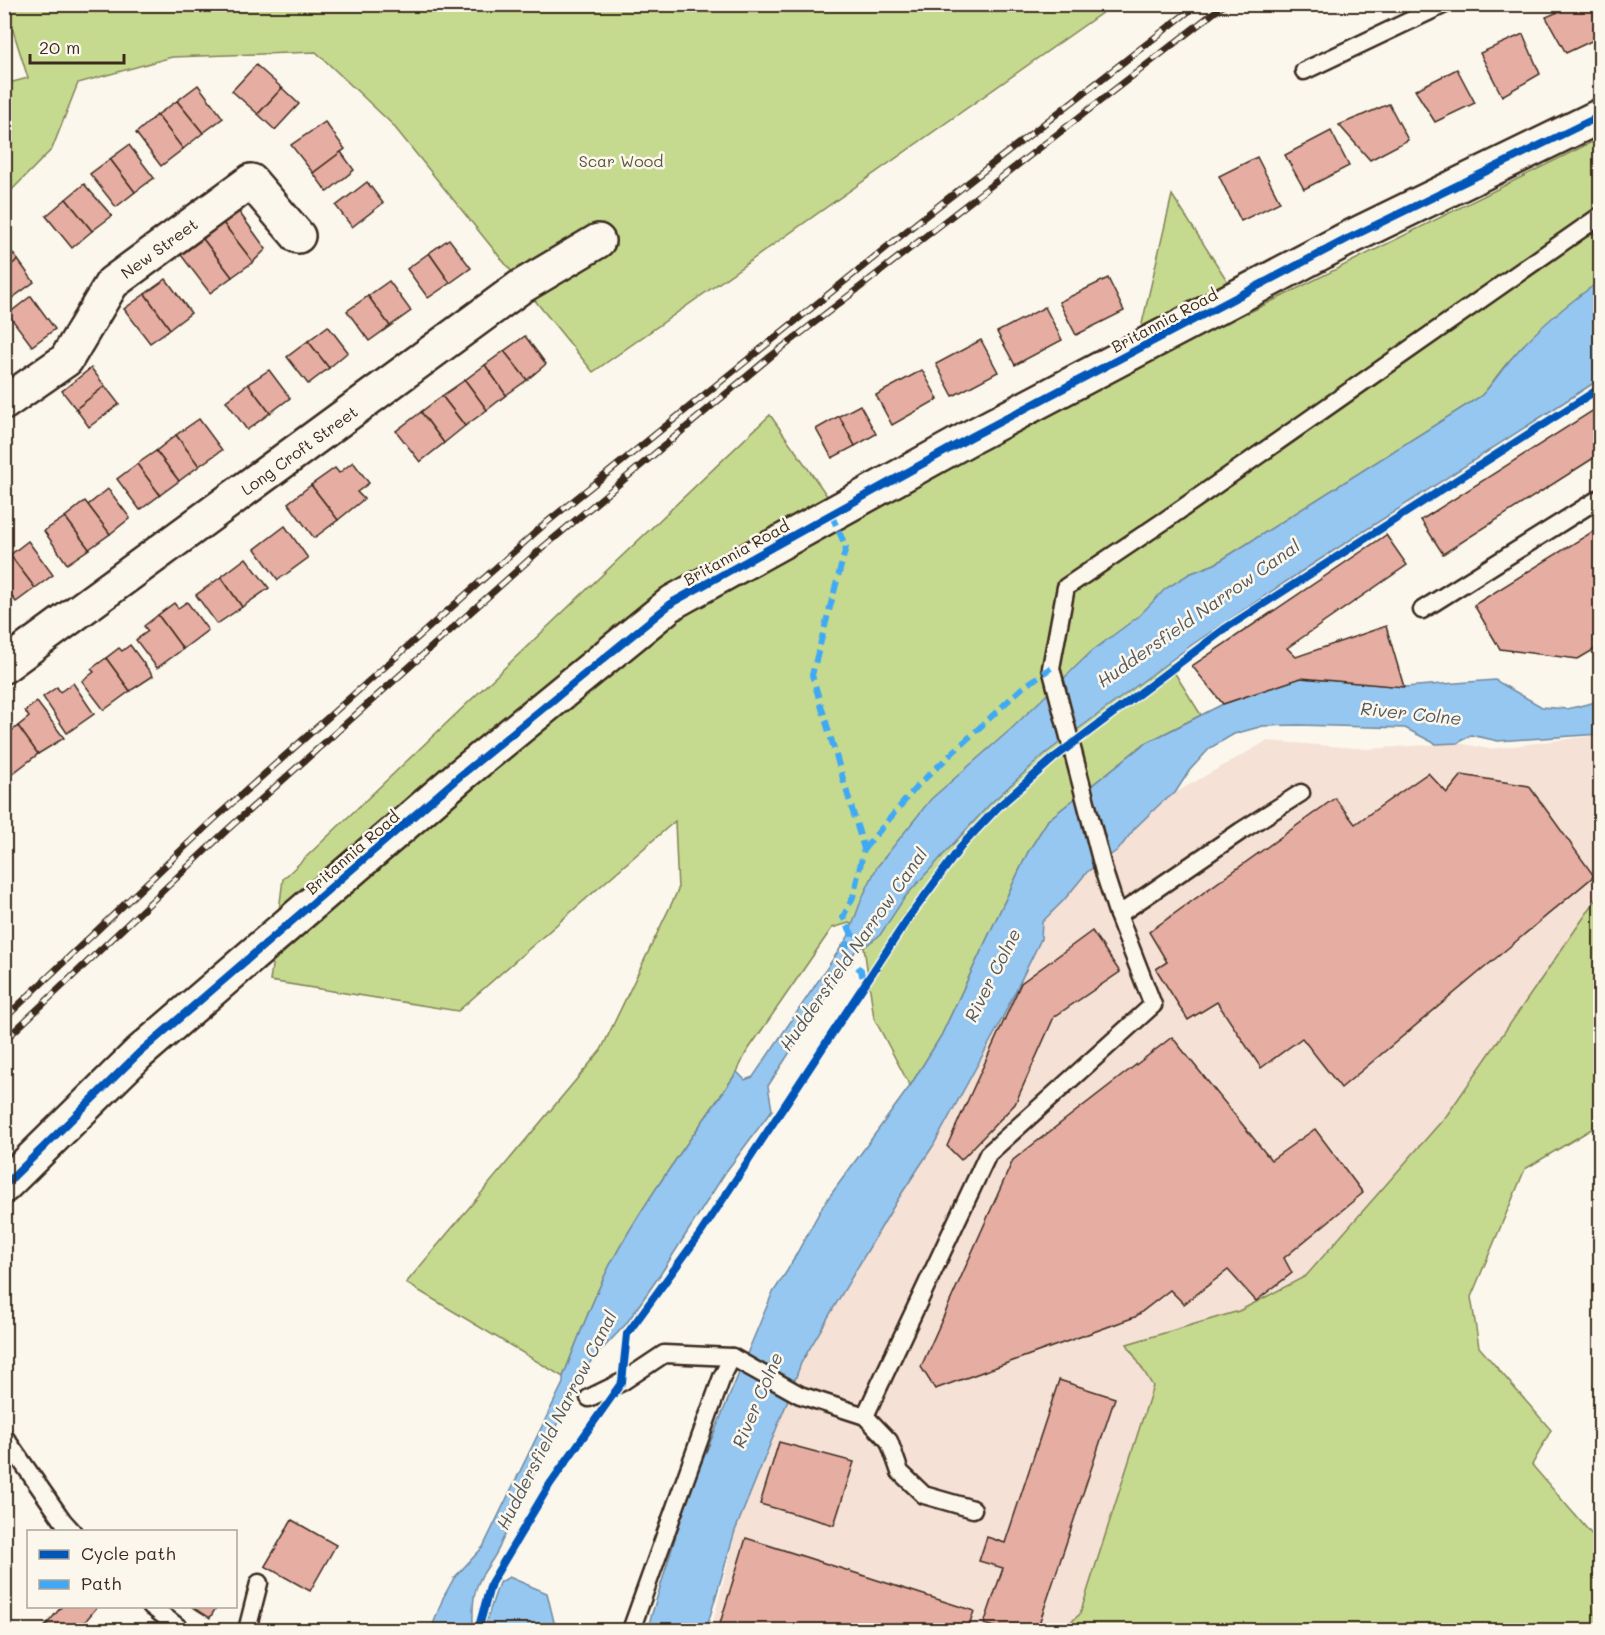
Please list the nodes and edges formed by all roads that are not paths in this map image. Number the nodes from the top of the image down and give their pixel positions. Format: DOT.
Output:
graph roads {
  1 [pos="1445,4"];
  2 [pos="1304,71"];
  3 [pos="1600,116"];
  4 [pos="1600,216"];
  5 [pos="298,236"];
  6 [pos="598,241"];
  7 [pos="4,403"];
  8 [pos="1600,498"];
  9 [pos="1422,610"];
  10 [pos="4,666"];
  11 [pos="1301,793"];
  12 [pos="1118,915"];
  13 [pos="4,1186"];
  14 [pos="736,1360"];
  15 [pos="589,1398"];
  16 [pos="865,1416"];
  17 [pos="4,1436"];
  18 [pos="973,1509"];
  19 [pos="71,1530"];
  20 [pos="259,1583"];
  21 [pos="154,1608"];
  22 [pos="182,1630"];
  23 [pos="247,1630"];
  24 [pos="631,1630"];
  1 -- 2 [label="lane"];
  3 -- 13 [label="street, Britannia Road"];
  4 -- 12 [label="lane"];
  5 -- 7 [label="street, New Street"];
  6 -- 10 [label="street, Long Croft Street"];
  8 -- 9 [label="lane"];
  11 -- 12 [label="lane"];
  12 -- 16 [label="lane"];
  14 -- 15 [label="lane"];
  14 -- 16 [label="lane"];
  14 -- 24 [label="lane"];
  16 -- 18 [label="lane"];
  17 -- 19 [label="lane"];
  20 -- 23 [label="lane"];
  21 -- 22 [label="lane"];
}
